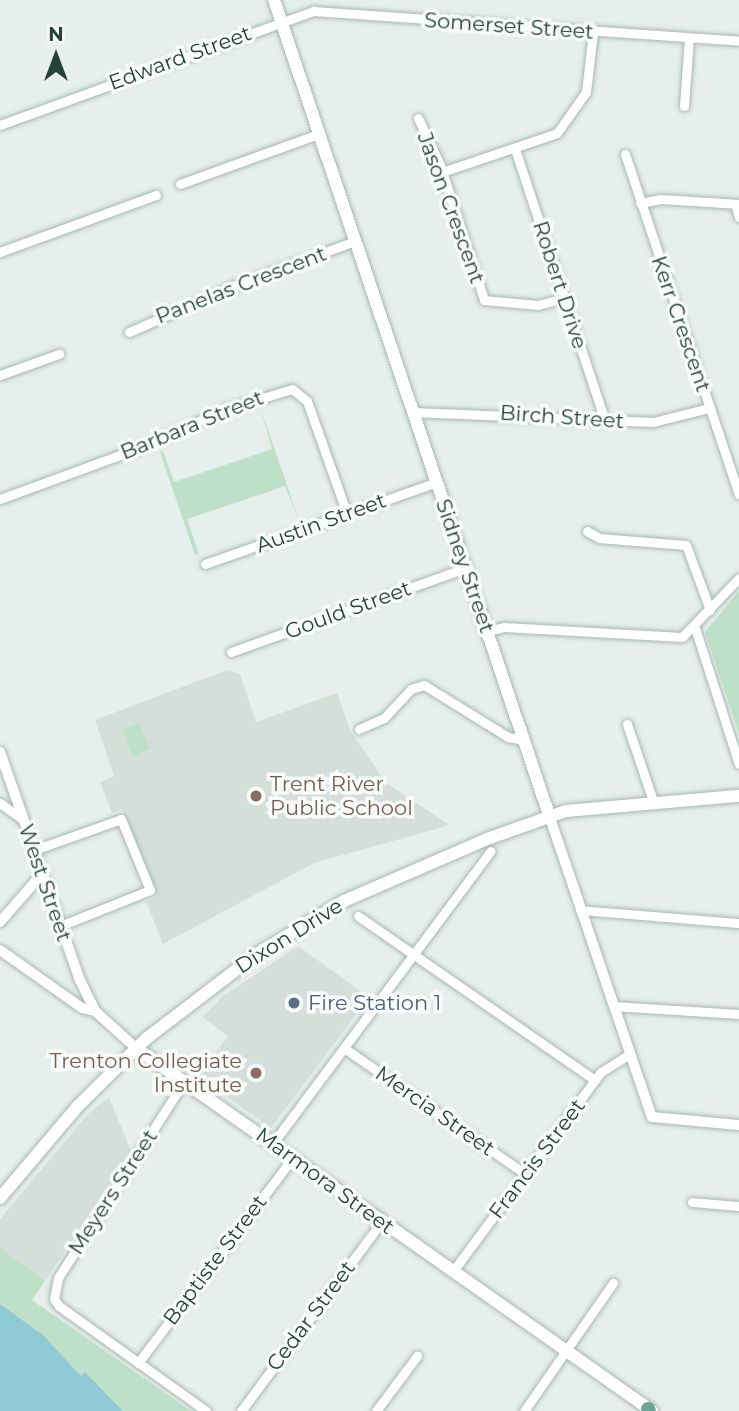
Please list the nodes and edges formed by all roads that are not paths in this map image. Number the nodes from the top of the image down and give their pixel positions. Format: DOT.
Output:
graph roads {
  1 [pos="274,0"];
  2 [pos="281,21"];
  3 [pos="593,32"];
  4 [pos="689,38"];
  5 [pos="739,41"];
  6 [pos="684,107"];
  7 [pos="418,118"];
  8 [pos="0,125"];
  9 [pos="318,134"];
  10 [pos="514,149"];
  11 [pos="625,153"];
  12 [pos="442,172"];
  13 [pos="180,184"];
  14 [pos="156,195"];
  15 [pos="640,203"];
  16 [pos="737,204"];
  17 [pos="739,217"];
  18 [pos="355,241"];
  19 [pos="0,252"];
  20 [pos="564,298"];
  21 [pos="129,332"];
  22 [pos="59,354"];
  23 [pos="0,376"];
  24 [pos="709,408"];
  25 [pos="413,412"];
  26 [pos="605,421"];
  27 [pos="736,476"];
  28 [pos="437,481"];
  29 [pos="739,494"];
  30 [pos="0,499"];
  31 [pos="347,514"];
  32 [pos="587,531"];
  33 [pos="205,564"];
  34 [pos="466,568"];
  35 [pos="739,578"];
  36 [pos="710,610"];
  37 [pos="695,628"];
  38 [pos="487,631"];
  39 [pos="231,652"];
  40 [pos="627,724"];
  41 [pos="359,729"];
  42 [pos="523,740"];
  43 [pos="0,752"];
  44 [pos="739,764"];
  45 [pos="739,796"];
  46 [pos="653,802"];
  47 [pos="0,803"];
  48 [pos="549,816"];
  49 [pos="22,819"];
  50 [pos="34,850"];
  51 [pos="491,851"];
  52 [pos="42,874"];
  53 [pos="580,910"];
  54 [pos="358,916"];
  55 [pos="0,922"];
  56 [pos="739,923"];
  57 [pos="60,926"];
  58 [pos="0,950"];
  59 [pos="412,955"];
  60 [pos="613,1006"];
  61 [pos="95,1011"];
  62 [pos="739,1014"];
  63 [pos="136,1048"];
  64 [pos="344,1048"];
  65 [pos="628,1055"];
  66 [pos="185,1080"];
  67 [pos="595,1080"];
  68 [pos="739,1125"];
  69 [pos="272,1143"];
  70 [pos="293,1157"];
  71 [pos="525,1174"];
  72 [pos="0,1198"];
  73 [pos="692,1202"];
  74 [pos="739,1206"];
  75 [pos="382,1221"];
  76 [pos="453,1271"];
  77 [pos="613,1283"];
  78 [pos="568,1351"];
  79 [pos="417,1356"];
  80 [pos="138,1363"];
  81 [pos="650,1410"];
  82 [pos="206,1411"];
  83 [pos="241,1411"];
  84 [pos="376,1411"];
  85 [pos="524,1411"];
  1 -- 2 [label="main road, Sidney Street"];
  2 -- 3 [label="street, Somerset Street"];
  2 -- 8 [label="street, Edward Street"];
  2 -- 9 [label="main road, Sidney Street"];
  3 -- 4 [label="street, Somerset Street"];
  3 -- 10 [label="street"];
  4 -- 5 [label="street, Somerset Street"];
  4 -- 6 [label="street"];
  7 -- 12 [label="street, Jason Crescent"];
  9 -- 13 [label="street"];
  9 -- 18 [label="main road, Sidney Street"];
  10 -- 12 [label="street"];
  10 -- 20 [label="street, Robert Drive"];
  11 -- 15 [label="street, Kerr Crescent"];
  12 -- 20 [label="street, Jason Crescent"];
  14 -- 19 [label="street"];
  15 -- 16 [label="street"];
  15 -- 24 [label="street, Kerr Crescent"];
  16 -- 17 [label="street"];
  18 -- 21 [label="street, Panelas Crescent"];
  18 -- 25 [label="main road, Sidney Street"];
  20 -- 26 [label="street, Robert Drive"];
  22 -- 23 [label="street"];
  24 -- 26 [label="street, Birch Street"];
  24 -- 27 [label="street, Kerr Crescent"];
  25 -- 26 [label="street, Birch Street"];
  25 -- 28 [label="main road, Sidney Street"];
  27 -- 29 [label="street, Kerr Crescent"];
  28 -- 31 [label="street, Austin Street"];
  28 -- 34 [label="main road, Sidney Street"];
  30 -- 31 [label="street, Barbara Street"];
  31 -- 33 [label="street, Austin Street"];
  32 -- 36 [label="street"];
  34 -- 38 [label="main road, Sidney Street"];
  34 -- 39 [label="street, Gould Street"];
  35 -- 36 [label="street"];
  36 -- 37 [label="street"];
  37 -- 38 [label="street"];
  37 -- 44 [label="street"];
  38 -- 42 [label="main road, Sidney Street"];
  40 -- 46 [label="street"];
  41 -- 42 [label="street"];
  42 -- 48 [label="main road, Sidney Street"];
  43 -- 49 [label="street, West Street"];
  45 -- 46 [label="main road, Dixon Drive"];
  46 -- 48 [label="main road, Dixon Drive"];
  47 -- 49 [label="street"];
  48 -- 53 [label="street, Sidney Street"];
  48 -- 63 [label="main road, Dixon Drive"];
  49 -- 50 [label="street, West Street"];
  50 -- 52 [label="street, West Street"];
  50 -- 57 [label="street"];
  51 -- 59 [label="street"];
  52 -- 55 [label="street"];
  52 -- 57 [label="street, West Street"];
  53 -- 56 [label="street"];
  53 -- 60 [label="street, Sidney Street"];
  54 -- 59 [label="street"];
  57 -- 61 [label="street, West Street"];
  58 -- 61 [label="street, Marmora Street"];
  59 -- 64 [label="street"];
  59 -- 67 [label="street"];
  60 -- 62 [label="street"];
  60 -- 65 [label="street, Sidney Street"];
  61 -- 63 [label="street, Marmora Street"];
  63 -- 66 [label="main road, Marmora Street"];
  63 -- 72 [label="main road, Dixon Drive"];
  64 -- 69 [label="street"];
  64 -- 71 [label="street, Mercia Street"];
  65 -- 67 [label="street, Francis Street"];
  65 -- 68 [label="street, Sidney Street"];
  66 -- 69 [label="main road, Marmora Street"];
  66 -- 80 [label="street, Meyers Street"];
  67 -- 71 [label="street, Francis Street"];
  69 -- 70 [label="main road, Marmora Street"];
  70 -- 75 [label="main road, Marmora Street"];
  70 -- 80 [label="street, Baptiste Street"];
  71 -- 76 [label="street, Francis Street"];
  73 -- 74 [label="street"];
  75 -- 76 [label="main road, Marmora Street"];
  75 -- 83 [label="street, Cedar Street"];
  76 -- 78 [label="main road, Marmora Street"];
  77 -- 78 [label="street"];
  78 -- 81 [label="main road, Marmora Street"];
  78 -- 85 [label="street"];
  79 -- 84 [label="street"];
  80 -- 82 [label="street"];
}
